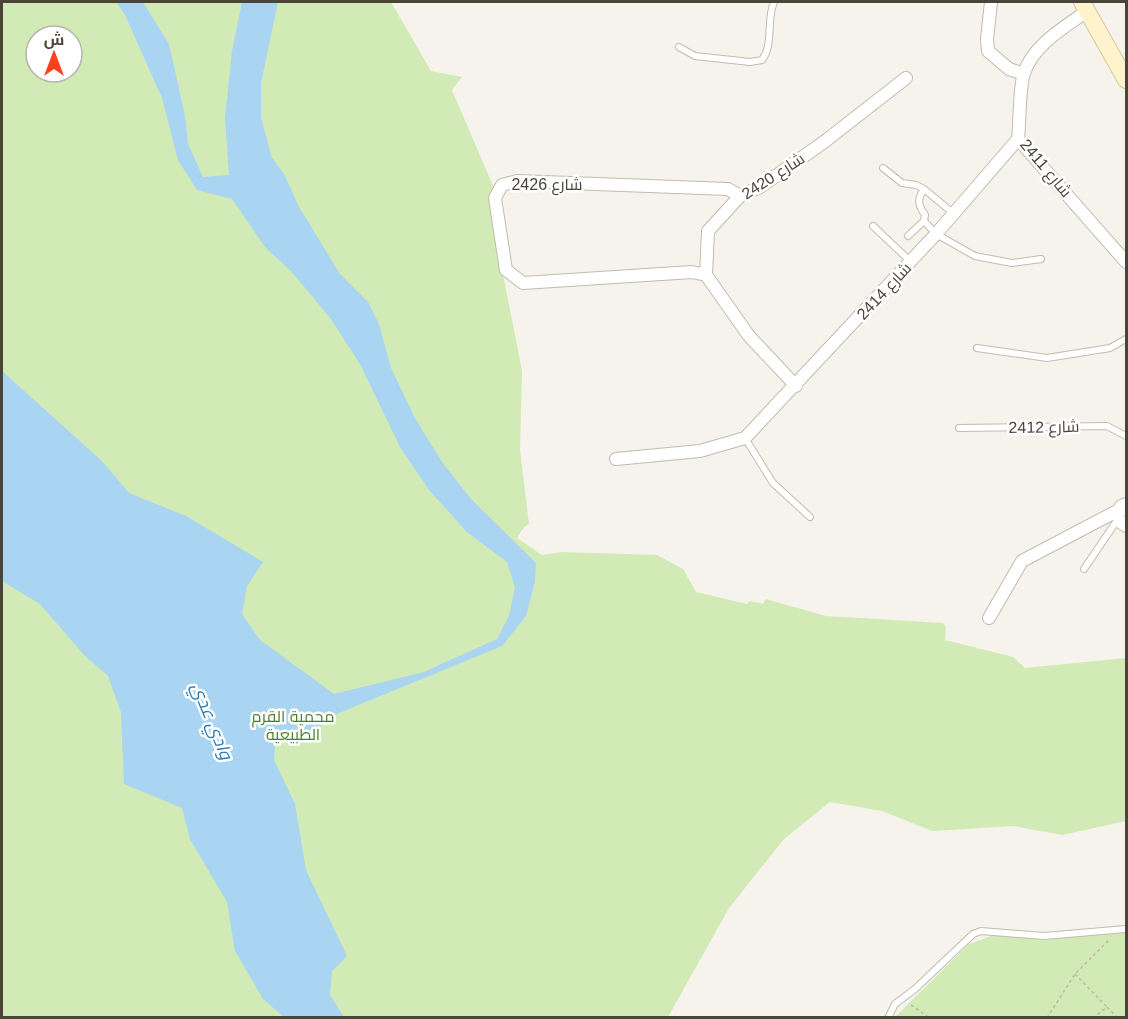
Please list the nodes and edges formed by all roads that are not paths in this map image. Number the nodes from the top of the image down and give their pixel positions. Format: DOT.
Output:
graph roads {
  1 [pos="774,2"];
  2 [pos="991,2"];
  3 [pos="1084,6"];
  4 [pos="678,47"];
  5 [pos="1024,74"];
  6 [pos="906,78"];
  7 [pos="1126,80"];
  8 [pos="1018,139"];
  9 [pos="884,168"];
  10 [pos="924,189"];
  11 [pos="740,196"];
  12 [pos="954,214"];
  13 [pos="924,221"];
  14 [pos="873,226"];
  15 [pos="936,234"];
  16 [pos="908,236"];
  17 [pos="1041,259"];
  18 [pos="911,261"];
  19 [pos="1126,262"];
  20 [pos="706,275"];
  21 [pos="1126,339"];
  22 [pos="977,348"];
  23 [pos="796,386"];
  24 [pos="959,428"];
  25 [pos="1126,436"];
  26 [pos="745,438"];
  27 [pos="616,459"];
  28 [pos="1123,514"];
  29 [pos="810,517"];
  30 [pos="1084,569"];
  31 [pos="989,618"];
  32 [pos="1126,929"];
  33 [pos="888,1017"];
  1 -- 4 [label="lane"];
  2 -- 5 [label="street"];
  3 -- 5 [label="street, شارع 2411"];
  3 -- 7 [label="main road"];
  5 -- 8 [label="street, شارع 2411"];
  6 -- 11 [label="street, 2420 شارع"];
  8 -- 12 [label="street, 2414 شارع"];
  8 -- 19 [label="street, شارع 2411"];
  9 -- 10 [label="lane"];
  10 -- 12 [label="lane"];
  10 -- 13 [label="lane"];
  11 -- 20 [label="street, 2420 شارع"];
  11 -- 20 [label="street, 2426 شارع"];
  12 -- 15 [label="street, 2414 شارع"];
  13 -- 15 [label="lane"];
  13 -- 16 [label="lane"];
  14 -- 18 [label="lane"];
  15 -- 17 [label="lane"];
  15 -- 18 [label="street, 2414 شارع"];
  18 -- 23 [label="street, 2414 شارع"];
  20 -- 23 [label="street"];
  21 -- 22 [label="lane"];
  23 -- 26 [label="street, 2414 شارع"];
  24 -- 25 [label="lane, 2412 شارع"];
  26 -- 27 [label="street, 2414 شارع"];
  26 -- 29 [label="lane"];
  28 -- 30 [label="lane"];
  28 -- 31 [label="street"];
  32 -- 33 [label="lane"];
}
